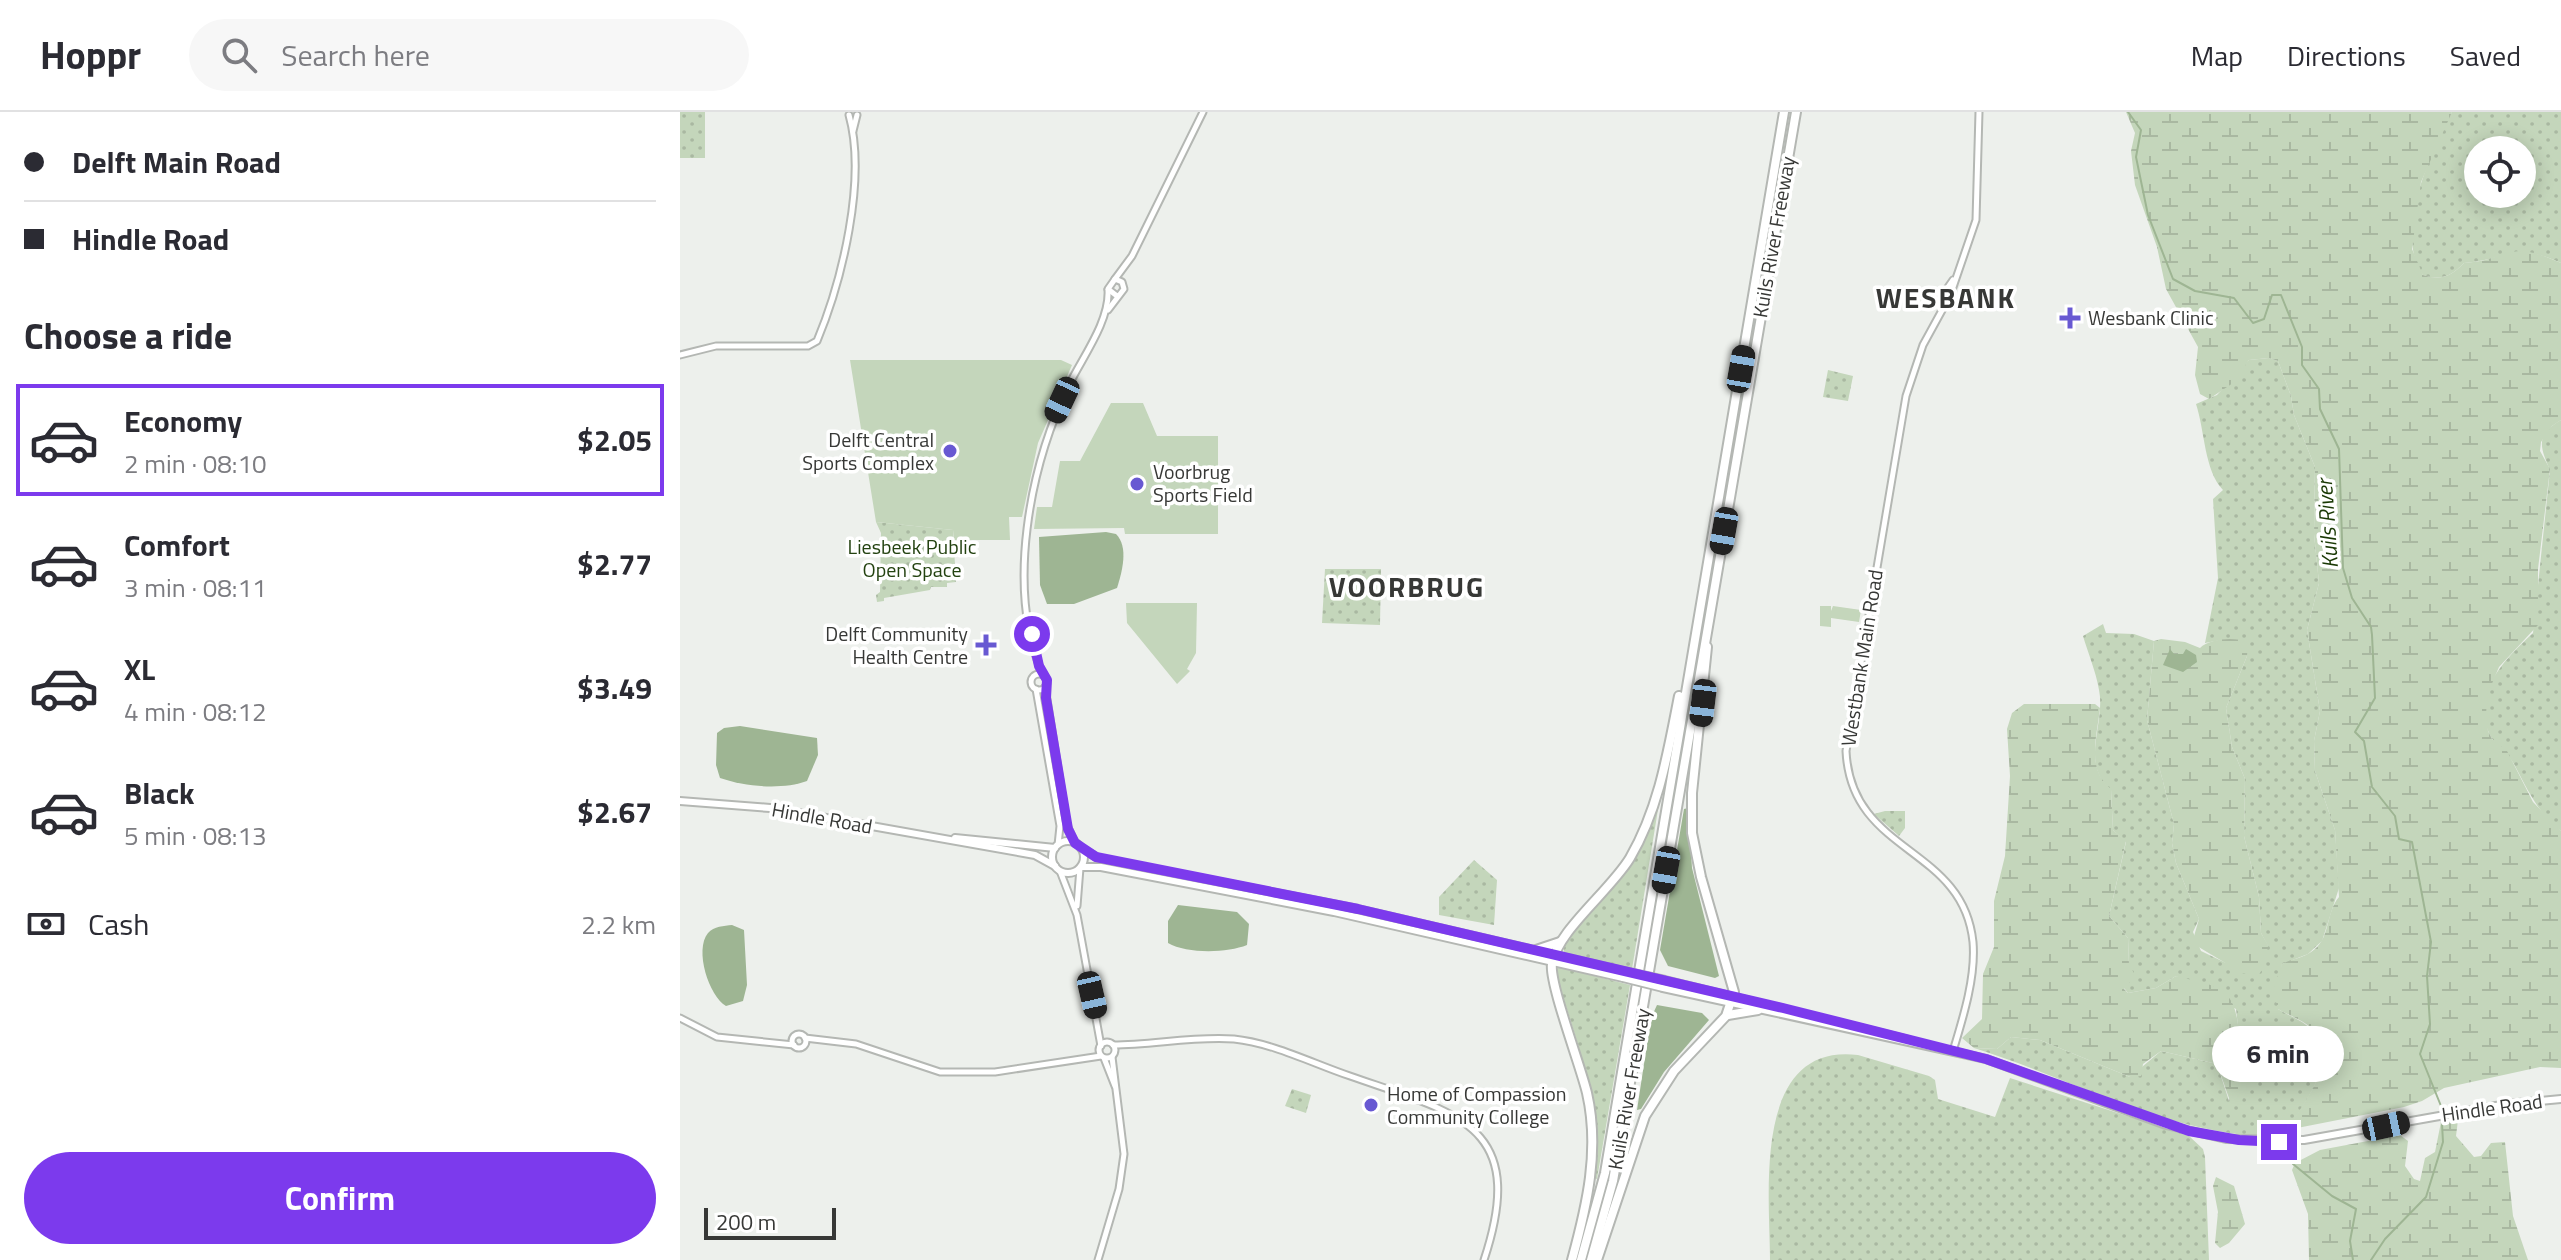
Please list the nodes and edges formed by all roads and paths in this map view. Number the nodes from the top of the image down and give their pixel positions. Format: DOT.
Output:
graph roads {
  1 [pos="1203,112"];
  2 [pos="1784,112"];
  3 [pos="1796,112"];
  4 [pos="1979,112"];
  5 [pos="847,114"];
  6 [pos="858,114"];
  7 [pos="852,136"];
  8 [pos="1132,256"];
  9 [pos="1115,279"];
  10 [pos="1123,283"];
  11 [pos="1108,290"];
  12 [pos="1117,296"];
  13 [pos="1101,321"];
  14 [pos="680,355"];
  15 [pos="1707,631"];
  16 [pos="1694,639"];
  17 [pos="1035,654"];
  18 [pos="1043,675"];
  19 [pos="1034,676"];
  20 [pos="1045,687"];
  21 [pos="1036,689"];
  22 [pos="680,803"];
  23 [pos="927,836"];
  24 [pos="1078,845"];
  25 [pos="1057,846"];
  26 [pos="1080,867"];
  27 [pos="1057,868"];
  28 [pos="1077,915"];
  29 [pos="1560,942"];
  30 [pos="1536,950"];
  31 [pos="1554,958"];
  32 [pos="1623,974"];
  33 [pos="1732,1000"];
  34 [pos="1758,1010"];
  35 [pos="1097,1015"];
  36 [pos="1726,1016"];
  37 [pos="680,1018"];
  38 [pos="794,1037"];
  39 [pos="770,1040"];
  40 [pos="805,1042"];
  41 [pos="1913,1042"];
  42 [pos="1112,1044"];
  43 [pos="1131,1044"];
  44 [pos="794,1045"];
  45 [pos="1100,1047"];
  46 [pos="1953,1051"];
  47 [pos="1113,1055"];
  48 [pos="1102,1057"];
  49 [pos="1078,1059"];
  50 [pos="1116,1087"];
  51 [pos="2561,1099"];
  52 [pos="1098,1260"];
  53 [pos="1484,1260"];
  54 [pos="1572,1260"];
  55 [pos="1581,1260"];
  56 [pos="1594,1260"];
  1 -- 8 [label="street"];
  2 -- 16 [label="highway, Kuils River Freeway"];
  3 -- 15 [label="highway, Kuils River Freeway"];
  4 -- 46 [label="street, Westbank Main Road"];
  5 -- 6 [label="street"];
  5 -- 7 [label="street"];
  6 -- 7 [label="street"];
  7 -- 14 [label="street"];
  8 -- 9 [label="street"];
  8 -- 10 [label="street"];
  9 -- 10 [label="street"];
  9 -- 11 [label="street"];
  10 -- 12 [label="street"];
  11 -- 12 [label="street"];
  11 -- 13 [label="street"];
  12 -- 13 [label="street"];
  13 -- 17 [label="street"];
  15 -- 33 [label="highway"];
  15 -- 56 [label="highway, Kuils River Freeway"];
  16 -- 29 [label="highway"];
  16 -- 55 [label="highway, Kuils River Freeway"];
  17 -- 18 [label="street"];
  17 -- 19 [label="street"];
  18 -- 19 [label="street"];
  18 -- 20 [label="street"];
  19 -- 21 [label="street"];
  20 -- 21 [label="street"];
  20 -- 24 [label="street"];
  21 -- 25 [label="street"];
  22 -- 23 [label="main road, Hindle Road"];
  23 -- 25 [label="main road, Hindle Road"];
  23 -- 27 [label="main road, Hindle Road"];
  24 -- 25 [label="main road"];
  24 -- 26 [label="main road"];
  24 -- 30 [label="main road, Hindle Road"];
  25 -- 27 [label="main road"];
  26 -- 27 [label="main road"];
  26 -- 28 [label="street"];
  26 -- 31 [label="main road, Hindle Road"];
  27 -- 28 [label="street"];
  28 -- 35 [label="street"];
  29 -- 30 [label="highway"];
  29 -- 31 [label="highway"];
  30 -- 31 [label="main road, Hindle Road"];
  31 -- 32 [label="main road, Hindle Road"];
  31 -- 54 [label="highway"];
  32 -- 33 [label="main road, Hindle Road, bridge"];
  32 -- 33 [label="main road, Hindle Road, bridge"];
  33 -- 34 [label="main road, Hindle Road"];
  33 -- 36 [label="highway"];
  33 -- 41 [label="main road, Hindle Road"];
  34 -- 36 [label="highway"];
  34 -- 41 [label="main road, Hindle Road"];
  35 -- 42 [label="street"];
  35 -- 45 [label="street"];
  36 -- 56 [label="highway"];
  37 -- 39 [label="street"];
  38 -- 39 [label="street"];
  38 -- 40 [label="street"];
  38 -- 44 [label="street"];
  39 -- 44 [label="street"];
  40 -- 44 [label="street"];
  40 -- 49 [label="street"];
  41 -- 46 [label="main road, Hindle Road"];
  42 -- 43 [label="street"];
  42 -- 45 [label="street"];
  42 -- 47 [label="street"];
  43 -- 47 [label="street"];
  43 -- 53 [label="street"];
  45 -- 48 [label="street"];
  45 -- 49 [label="street"];
  46 -- 51 [label="main road, Hindle Road"];
  47 -- 48 [label="street"];
  47 -- 50 [label="street"];
  48 -- 49 [label="street"];
  48 -- 50 [label="street"];
  50 -- 52 [label="street"];
}
